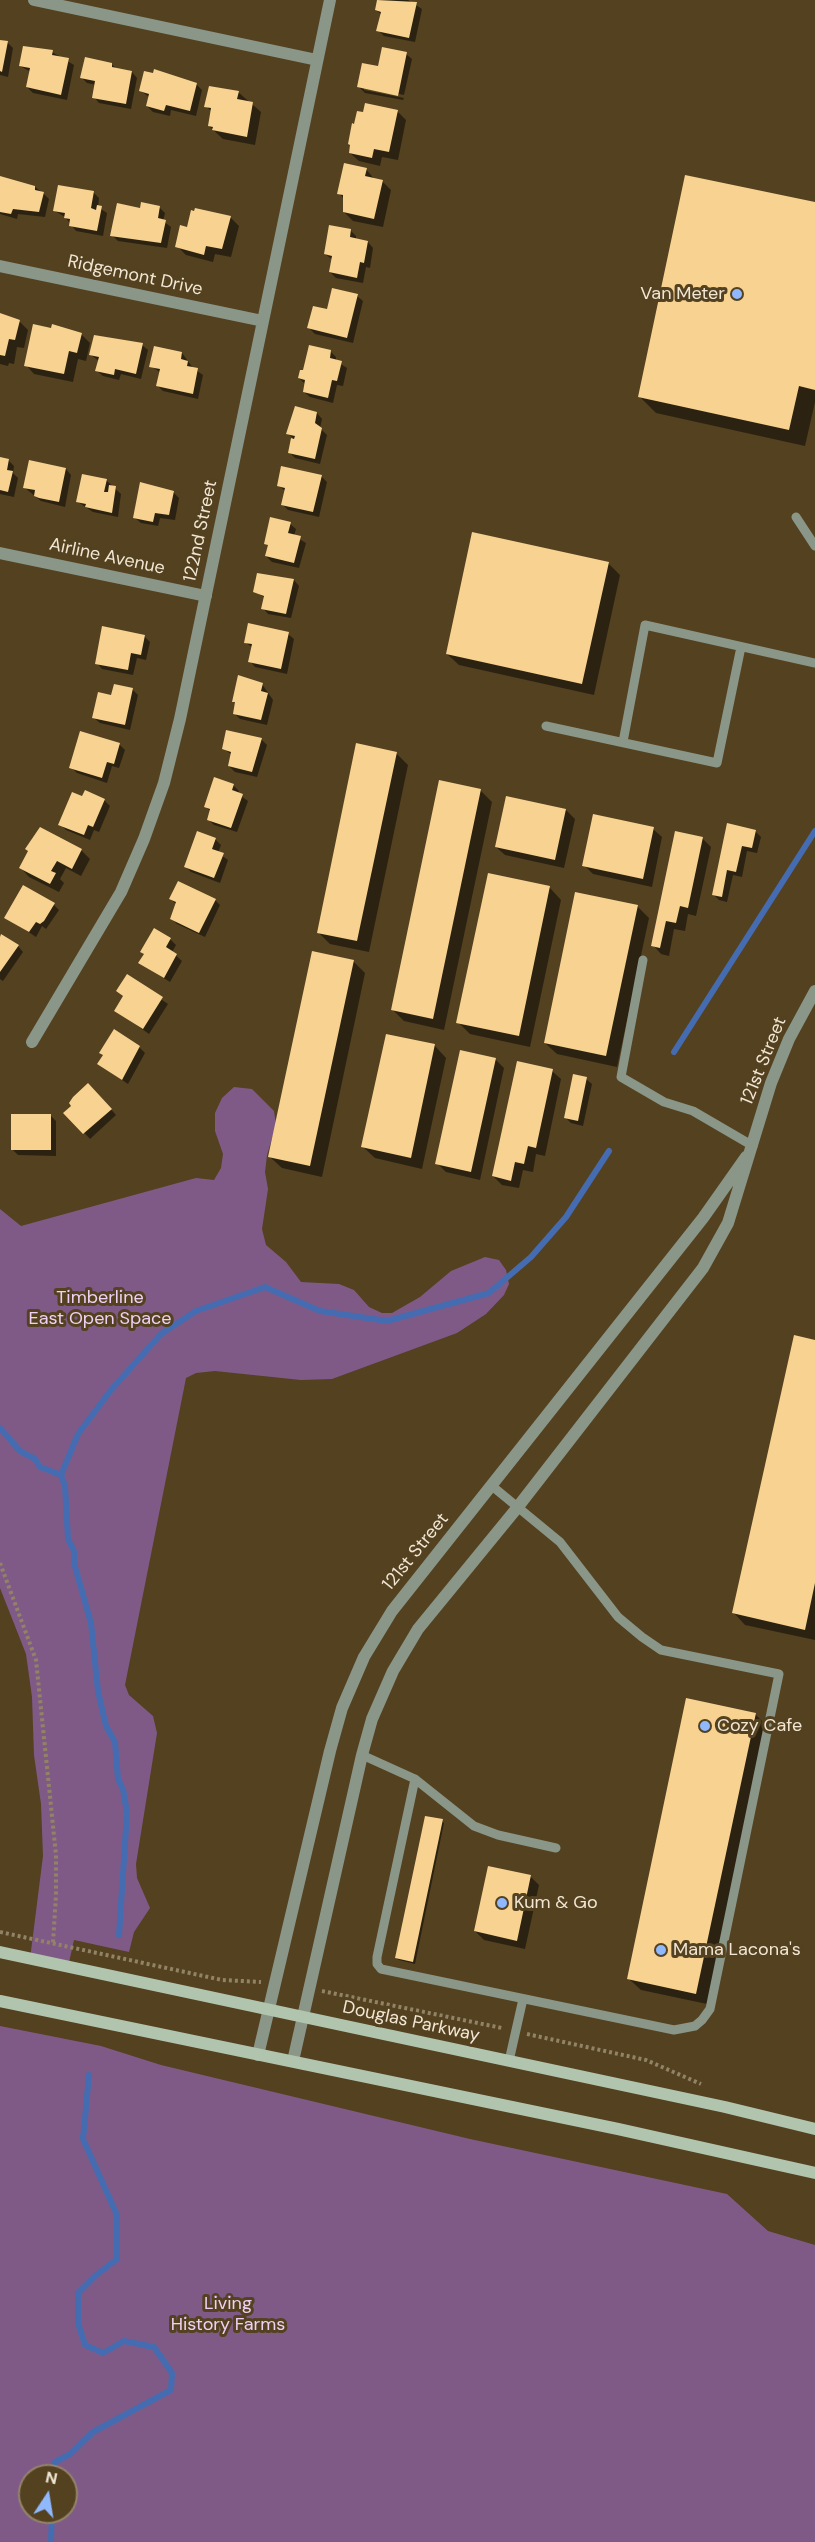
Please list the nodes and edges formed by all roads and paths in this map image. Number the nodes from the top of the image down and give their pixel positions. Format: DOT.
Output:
graph roads {
  1 [pos="34,0"];
  2 [pos="330,0"];
  3 [pos="317,60"];
  4 [pos="0,266"];
  5 [pos="263,321"];
  6 [pos="796,517"];
  7 [pos="815,546"];
  8 [pos="0,553"];
  9 [pos="206,596"];
  10 [pos="741,647"];
  11 [pos="815,663"];
  12 [pos="546,726"];
  13 [pos="623,741"];
  14 [pos="643,960"];
  15 [pos="815,991"];
  16 [pos="32,1042"];
  17 [pos="753,1146"];
  18 [pos="492,1486"];
  19 [pos="517,1508"];
  20 [pos="0,1563"];
  21 [pos="362,1755"];
  22 [pos="415,1779"];
  23 [pos="556,1848"];
  24 [pos="0,1932"];
  25 [pos="53,1944"];
  26 [pos="0,1952"];
  27 [pos="275,1982"];
  28 [pos="309,1989"];
  29 [pos="523,1999"];
  30 [pos="0,2001"];
  31 [pos="268,2010"];
  32 [pos="303,2018"];
  33 [pos="516,2031"];
  34 [pos="258,2055"];
  35 [pos="292,2061"];
  36 [pos="509,2061"];
  37 [pos="703,2084"];
  38 [pos="815,2129"];
  39 [pos="815,2173"];
  1 -- 3 [label="street"];
  2 -- 3 [label="street, 122nd Street"];
  3 -- 5 [label="street, 122nd Street"];
  4 -- 5 [label="street, Ridgemont Drive"];
  5 -- 9 [label="street, 122nd Street"];
  6 -- 7 [label="lane"];
  8 -- 9 [label="street, Airline Avenue"];
  9 -- 16 [label="street, 122nd Street"];
  10 -- 11 [label="lane"];
  10 -- 13 [label="lane"];
  10 -- 13 [label="lane"];
  12 -- 13 [label="lane"];
  14 -- 17 [label="lane"];
  15 -- 17 [label="street, 121st Street"];
  17 -- 18 [label="street, 121st Street"];
  17 -- 19 [label="street, 121st Street"];
  18 -- 19 [label="lane"];
  18 -- 27 [label="street, 121st Street"];
  19 -- 21 [label="street, 121st Street"];
  19 -- 29 [label="lane"];
  20 -- 25 [label="path"];
  21 -- 22 [label="lane"];
  21 -- 28 [label="street, 121st Street"];
  22 -- 23 [label="lane"];
  22 -- 29 [label="lane"];
  24 -- 25 [label="path"];
  25 -- 27 [label="path"];
  26 -- 31 [label="main road, Douglas Parkway"];
  27 -- 31 [label="street, 121st Street"];
  28 -- 32 [label="street, 121st Street"];
  28 -- 33 [label="path"];
  29 -- 33 [label="lane"];
  30 -- 34 [label="main road"];
  31 -- 32 [label="main road, Douglas Parkway"];
  31 -- 34 [label="street, 121st Street"];
  32 -- 35 [label="street, 121st Street"];
  32 -- 36 [label="main road, Douglas Parkway"];
  33 -- 36 [label="lane"];
  33 -- 37 [label="path"];
  34 -- 35 [label="main road"];
  35 -- 39 [label="main road"];
  36 -- 38 [label="main road, Douglas Parkway"];
}
